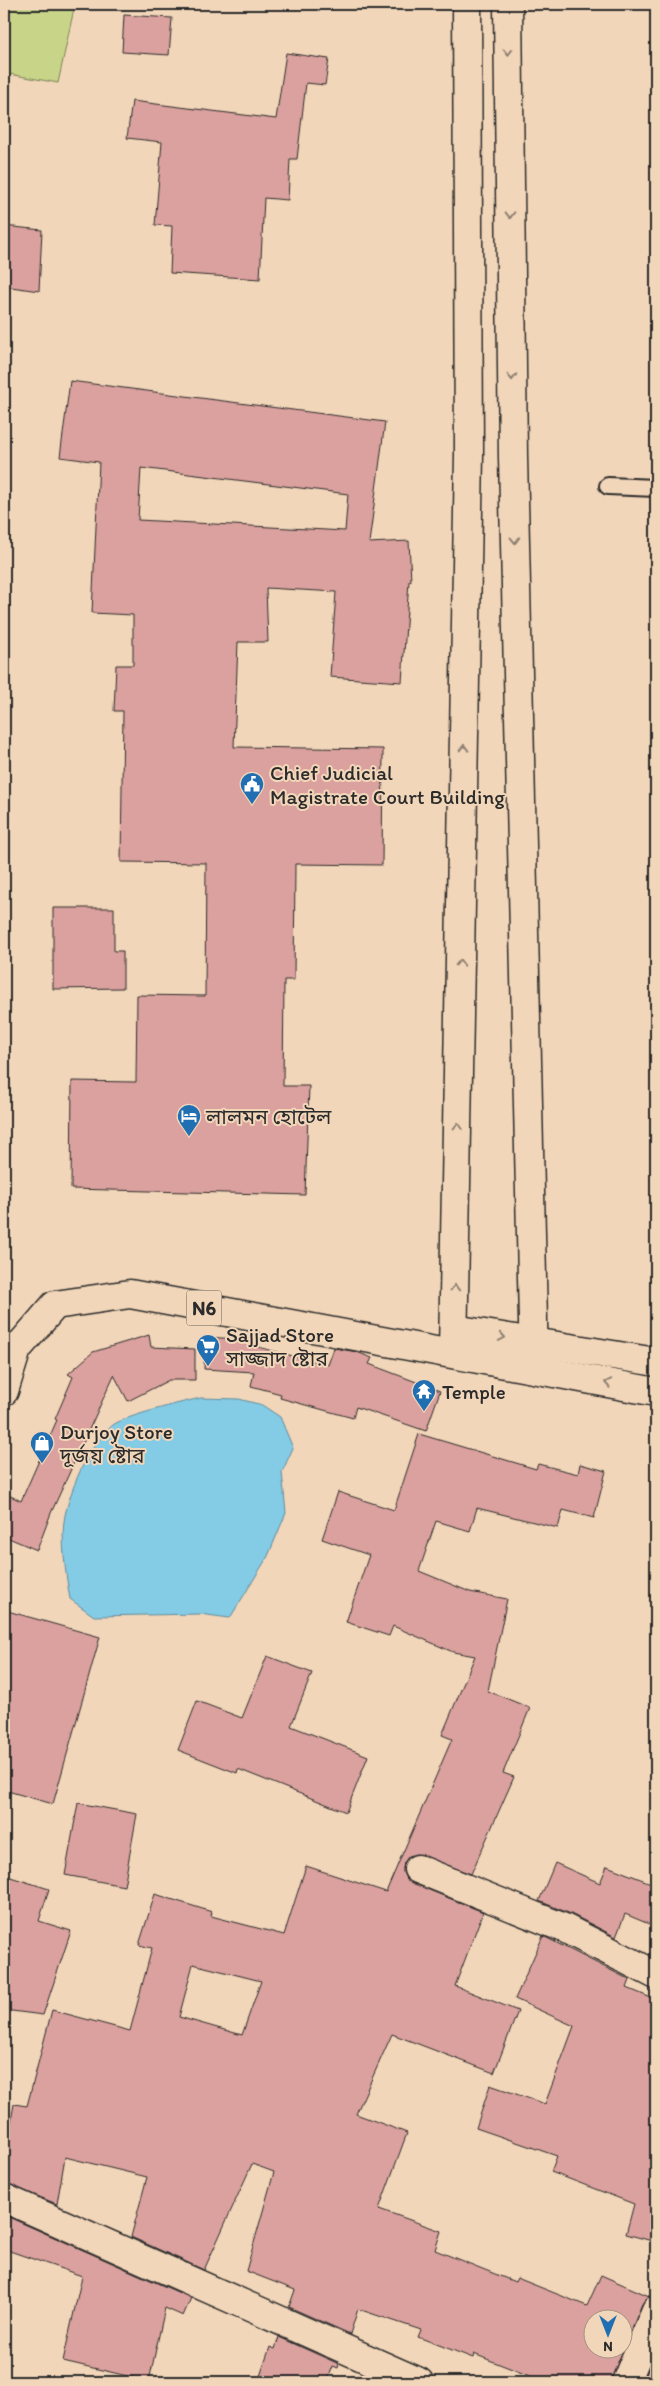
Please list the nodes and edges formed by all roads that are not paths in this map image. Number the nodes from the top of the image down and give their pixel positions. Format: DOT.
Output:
graph roads {
  1 [pos="467,4"];
  2 [pos="508,4"];
  3 [pos="608,486"];
  4 [pos="656,488"];
  5 [pos="453,1342"];
  6 [pos="534,1342"];
  7 [pos="656,1362"];
  8 [pos="534,1369"];
  9 [pos="4,1390"];
  10 [pos="656,1392"];
  11 [pos="418,1869"];
  12 [pos="656,1975"];
  13 [pos="4,2198"];
  14 [pos="656,2310"];
  15 [pos="419,2382"];
  16 [pos="626,2382"];
  5 -- 1 [label="main road, one-way"];
  2 -- 6 [label="main road, one-way"];
  3 -- 4 [label="lane"];
  5 -- 6 [label="main road, N6, one-way"];
  5 -- 8 [label="main road, N6"];
  5 -- 9 [label="main road, N6"];
  6 -- 7 [label="main road, N6"];
  6 -- 8 [label="main road"];
  10 -- 8 [label="main road, N6, one-way"];
  11 -- 12 [label="main road"];
  13 -- 15 [label="main road"];
  14 -- 16 [label="main road"];
}
